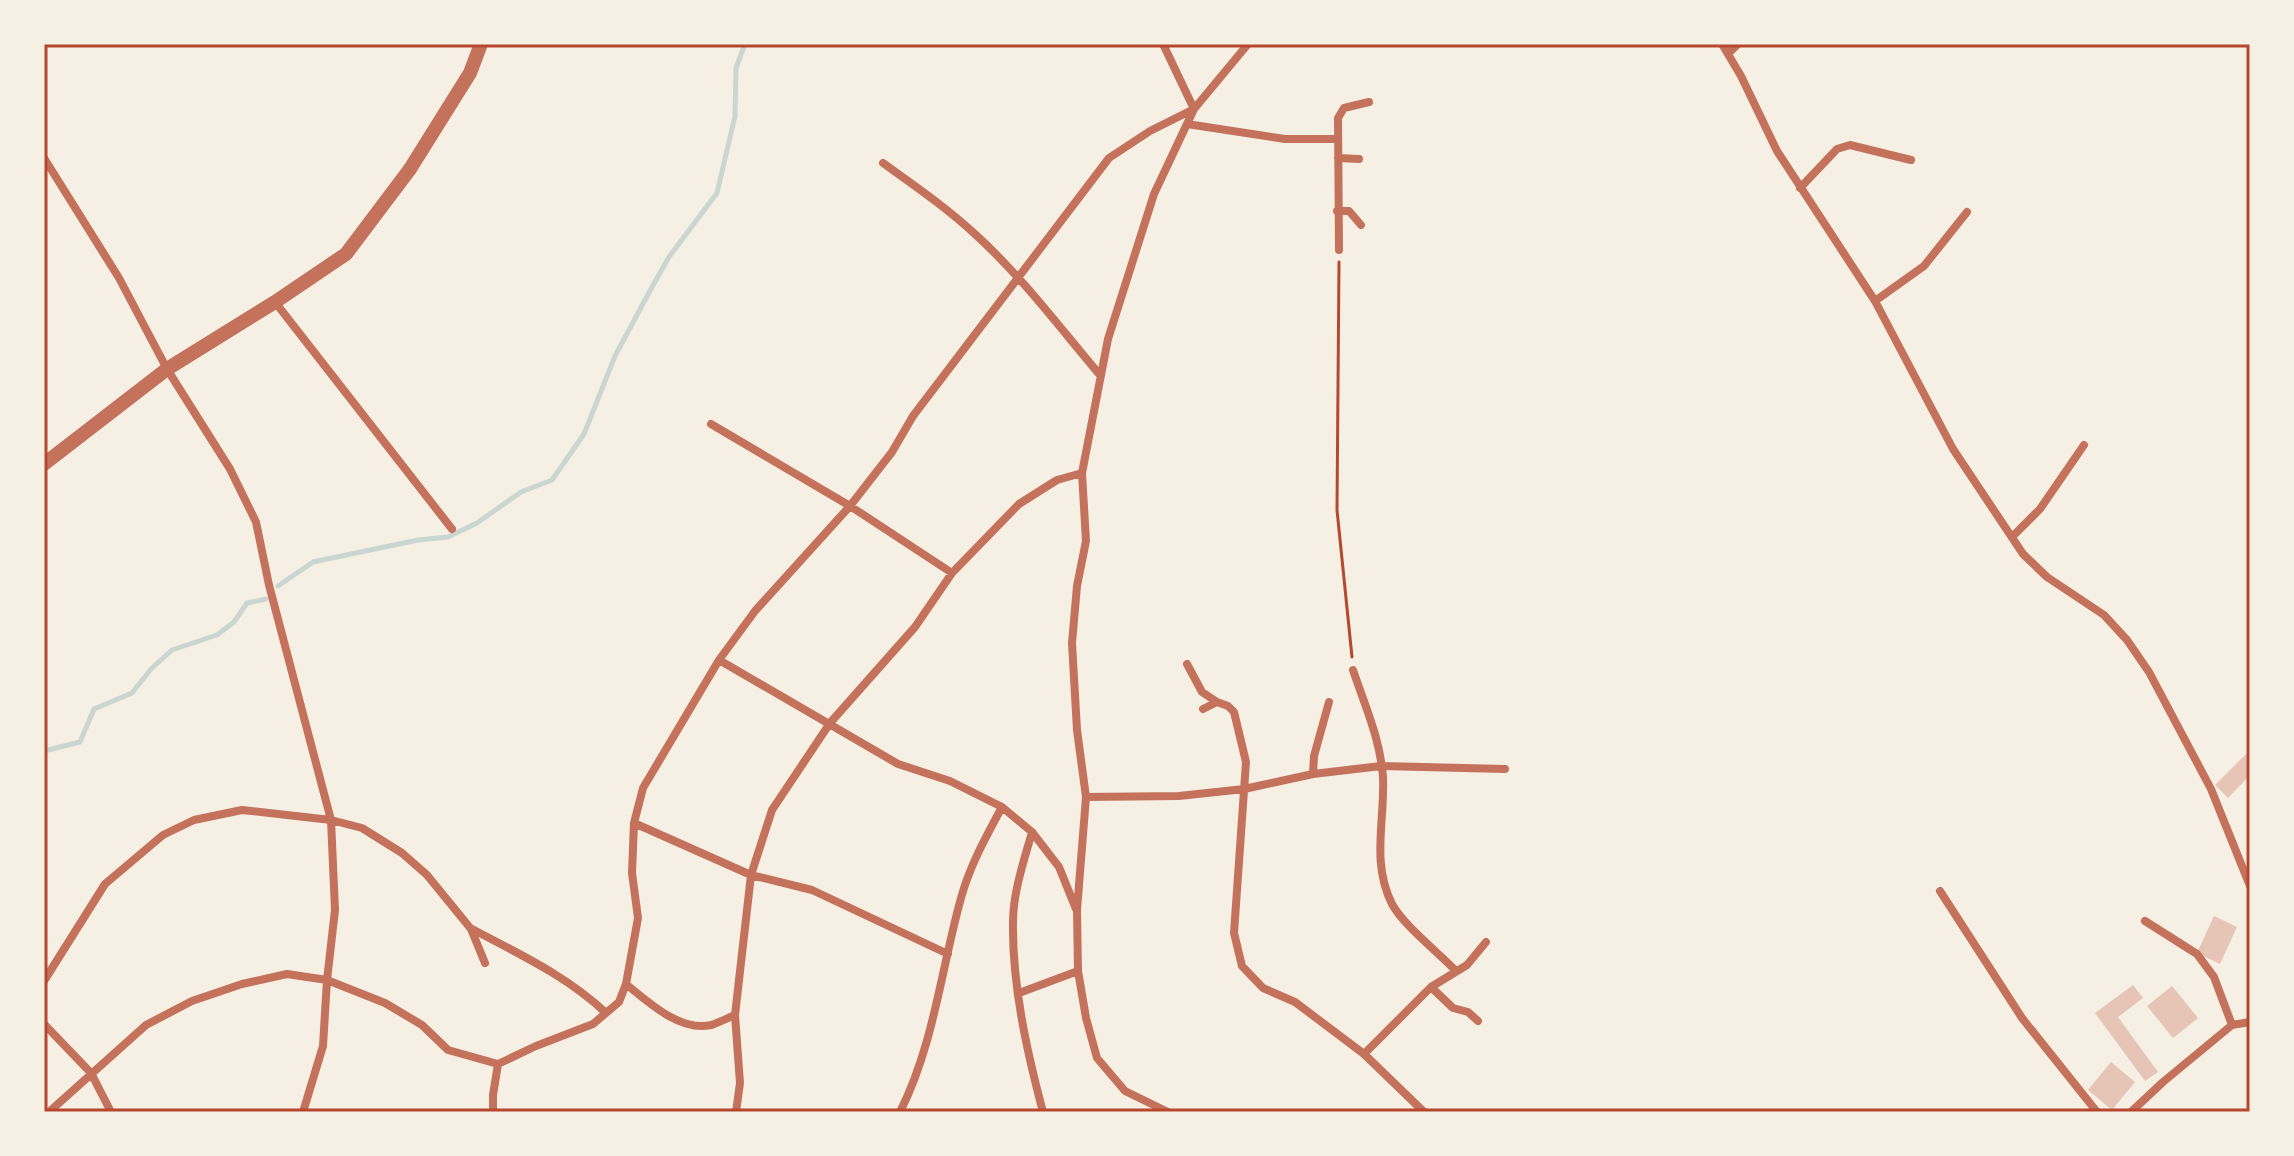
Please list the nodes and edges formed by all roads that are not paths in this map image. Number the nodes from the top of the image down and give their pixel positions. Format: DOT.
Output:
graph roads {
  1 [pos="481,44"];
  2 [pos="1163,44"];
  3 [pos="1248,44"];
  4 [pos="1722,44"];
  5 [pos="1738,44"];
  6 [pos="1728,54"];
  7 [pos="1369,102"];
  8 [pos="1194,109"];
  9 [pos="1187,124"];
  10 [pos="1338,139"];
  11 [pos="44,158"];
  12 [pos="1338,158"];
  13 [pos="1359,159"];
  14 [pos="1911,160"];
  15 [pos="883,163"];
  16 [pos="1800,188"];
  17 [pos="1337,211"];
  18 [pos="1967,212"];
  19 [pos="1361,225"];
  20 [pos="1339,250"];
  21 [pos="1017,276"];
  22 [pos="1875,301"];
  23 [pos="275,302"];
  24 [pos="167,369"];
  25 [pos="1100,375"];
  26 [pos="711,424"];
  27 [pos="2084,445"];
  28 [pos="44,464"];
  29 [pos="1082,473"];
  30 [pos="850,506"];
  31 [pos="452,529"];
  32 [pos="2012,537"];
  33 [pos="952,573"];
  34 [pos="719,660"];
  35 [pos="1187,664"];
  36 [pos="1353,670"];
  37 [pos="1217,702"];
  38 [pos="1329,702"];
  39 [pos="1203,709"];
  40 [pos="830,723"];
  41 [pos="1381,766"];
  42 [pos="1505,769"];
  43 [pos="1313,774"];
  44 [pos="1244,789"];
  45 [pos="1086,797"];
  46 [pos="1002,807"];
  47 [pos="331,820"];
  48 [pos="634,823"];
  49 [pos="1032,832"];
  50 [pos="751,875"];
  51 [pos="2250,886"];
  52 [pos="1940,891"];
  53 [pos="1077,910"];
  54 [pos="2145,921"];
  55 [pos="471,929"];
  56 [pos="1486,942"];
  57 [pos="948,954"];
  58 [pos="485,963"];
  59 [pos="1078,971"];
  60 [pos="1456,971"];
  61 [pos="327,980"];
  62 [pos="44,981"];
  63 [pos="626,984"];
  64 [pos="1431,987"];
  65 [pos="1019,993"];
  66 [pos="606,1013"];
  67 [pos="735,1015"];
  68 [pos="1478,1021"];
  69 [pos="2250,1022"];
  70 [pos="44,1024"];
  71 [pos="2232,1025"];
  72 [pos="1364,1054"];
  73 [pos="498,1064"];
  74 [pos="91,1073"];
  75 [pos="44,1106"];
  76 [pos="48,1112"];
  77 [pos="111,1112"];
  78 [pos="303,1112"];
  79 [pos="493,1112"];
  80 [pos="736,1112"];
  81 [pos="900,1112"];
  82 [pos="1043,1112"];
  83 [pos="1168,1112"];
  84 [pos="1424,1112"];
  85 [pos="2097,1112"];
  86 [pos="2131,1112"];
  1 -- 23 [label="street"];
  2 -- 8 [label="street"];
  3 -- 8 [label="street"];
  4 -- 6 [label="street"];
  5 -- 6 [label="street"];
  6 -- 16 [label="street"];
  7 -- 10 [label="street"];
  8 -- 9 [label="street"];
  8 -- 21 [label="street"];
  9 -- 10 [label="street"];
  9 -- 25 [label="street"];
  10 -- 12 [label="street"];
  11 -- 24 [label="street"];
  12 -- 13 [label="street"];
  12 -- 17 [label="street"];
  14 -- 16 [label="street"];
  15 -- 21 [label="street"];
  16 -- 22 [label="street"];
  17 -- 19 [label="street"];
  17 -- 20 [label="street"];
  18 -- 22 [label="street"];
  21 -- 25 [label="street"];
  21 -- 30 [label="street"];
  22 -- 32 [label="street"];
  23 -- 24 [label="street"];
  23 -- 31 [label="street"];
  24 -- 28 [label="street"];
  24 -- 47 [label="street"];
  25 -- 29 [label="street"];
  26 -- 30 [label="street"];
  27 -- 32 [label="street"];
  29 -- 33 [label="street"];
  29 -- 45 [label="street"];
  30 -- 33 [label="street"];
  30 -- 34 [label="street"];
  32 -- 51 [label="street"];
  33 -- 40 [label="street"];
  34 -- 40 [label="street"];
  34 -- 48 [label="street"];
  35 -- 37 [label="street"];
  36 -- 41 [label="street"];
  37 -- 39 [label="street"];
  37 -- 44 [label="street"];
  38 -- 43 [label="street"];
  40 -- 46 [label="street"];
  40 -- 50 [label="street"];
  41 -- 42 [label="street"];
  41 -- 43 [label="street"];
  41 -- 60 [label="street"];
  43 -- 44 [label="street"];
  44 -- 45 [label="street"];
  44 -- 72 [label="street"];
  45 -- 53 [label="street"];
  46 -- 49 [label="street"];
  46 -- 57 [label="street"];
  47 -- 55 [label="street"];
  47 -- 61 [label="street"];
  47 -- 62 [label="street"];
  48 -- 50 [label="street"];
  48 -- 63 [label="street"];
  49 -- 53 [label="street"];
  49 -- 65 [label="street"];
  50 -- 57 [label="street"];
  50 -- 67 [label="street"];
  52 -- 85 [label="street"];
  53 -- 59 [label="street"];
  54 -- 71 [label="street"];
  55 -- 58 [label="street"];
  55 -- 66 [label="street"];
  56 -- 60 [label="street"];
  57 -- 81 [label="street"];
  59 -- 65 [label="street"];
  59 -- 83 [label="street"];
  60 -- 64 [label="street"];
  61 -- 73 [label="street"];
  61 -- 74 [label="street"];
  61 -- 78 [label="street"];
  63 -- 66 [label="street"];
  63 -- 67 [label="street"];
  64 -- 68 [label="street"];
  64 -- 72 [label="street"];
  65 -- 82 [label="street"];
  66 -- 73 [label="street"];
  67 -- 80 [label="street"];
  69 -- 71 [label="street"];
  70 -- 74 [label="street"];
  71 -- 86 [label="street"];
  72 -- 84 [label="street"];
  73 -- 79 [label="street"];
  74 -- 76 [label="street"];
  74 -- 77 [label="street"];
  75 -- 76 [label="street"];
}
